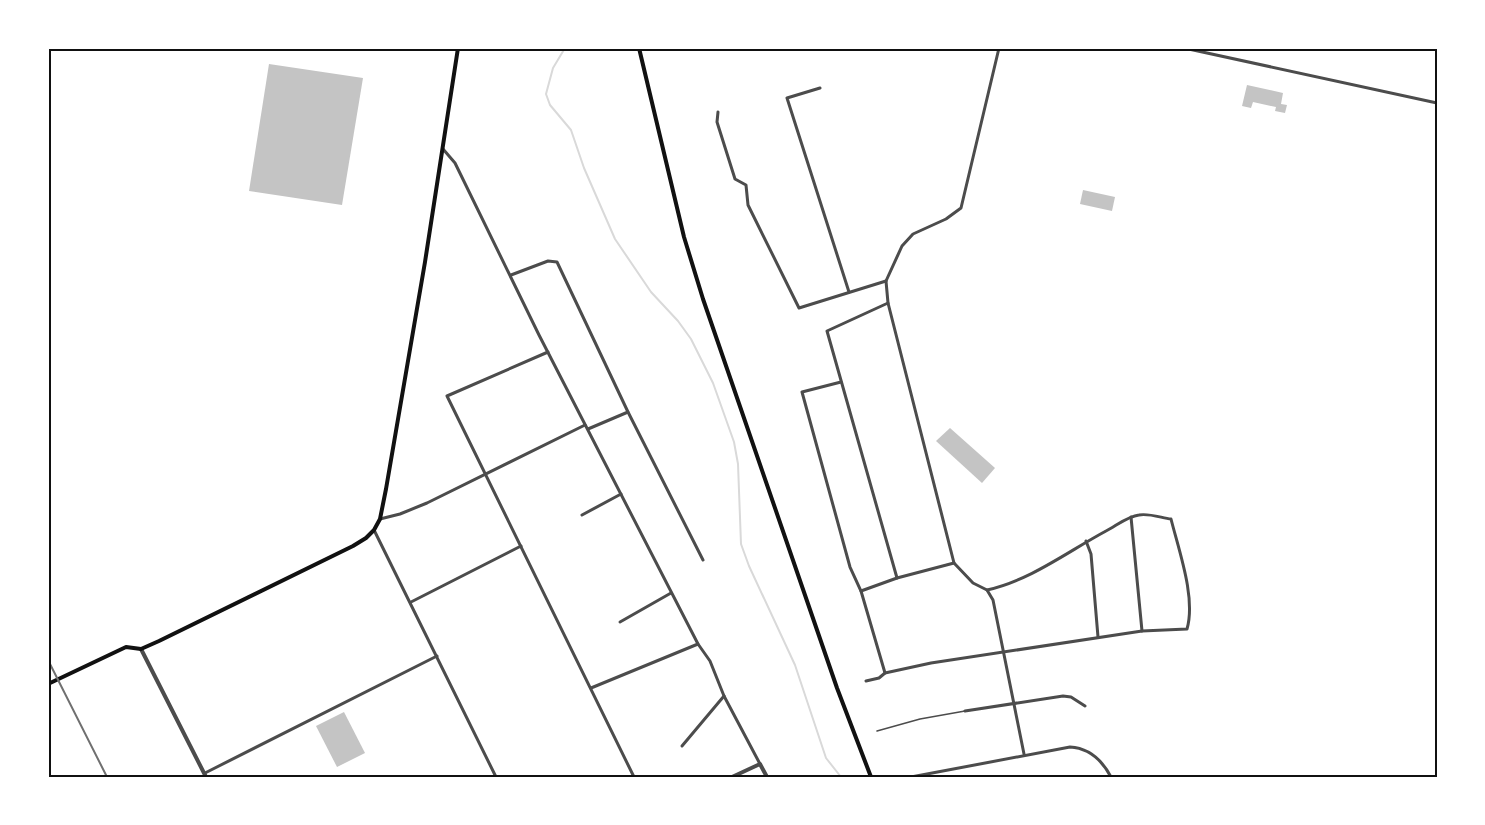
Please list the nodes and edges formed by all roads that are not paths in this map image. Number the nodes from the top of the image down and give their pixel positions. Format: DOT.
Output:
graph roads {
  1 [pos="458,48"];
  2 [pos="639,48"];
  3 [pos="999,48"];
  4 [pos="1184,48"];
  5 [pos="820,88"];
  6 [pos="1437,103"];
  7 [pos="718,112"];
  8 [pos="443,149"];
  9 [pos="511,275"];
  10 [pos="886,281"];
  11 [pos="849,291"];
  12 [pos="888,303"];
  13 [pos="548,351"];
  14 [pos="841,382"];
  15 [pos="628,412"];
  16 [pos="585,425"];
  17 [pos="588,429"];
  18 [pos="484,475"];
  19 [pos="621,495"];
  20 [pos="582,515"];
  21 [pos="1131,518"];
  22 [pos="380,519"];
  23 [pos="374,530"];
  24 [pos="1086,541"];
  25 [pos="521,546"];
  26 [pos="703,560"];
  27 [pos="954,562"];
  28 [pos="897,578"];
  29 [pos="987,590"];
  30 [pos="861,591"];
  31 [pos="671,592"];
  32 [pos="411,602"];
  33 [pos="620,622"];
  34 [pos="1142,631"];
  35 [pos="1098,638"];
  36 [pos="698,644"];
  37 [pos="141,649"];
  38 [pos="1004,652"];
  39 [pos="437,656"];
  40 [pos="885,673"];
  41 [pos="866,681"];
  42 [pos="48,684"];
  43 [pos="591,689"];
  44 [pos="724,696"];
  45 [pos="1014,703"];
  46 [pos="1085,706"];
  47 [pos="965,711"];
  48 [pos="877,731"];
  49 [pos="682,746"];
  50 [pos="1024,754"];
  51 [pos="760,764"];
  52 [pos="206,775"];
  53 [pos="496,777"];
  54 [pos="634,777"];
  55 [pos="732,777"];
  56 [pos="767,777"];
  57 [pos="871,777"];
  58 [pos="911,777"];
  59 [pos="1111,777"];
  1 -- 8 [label="main road"];
  2 -- 57 [label="main road"];
  3 -- 10 [label="street"];
  4 -- 6 [label="street"];
  5 -- 11 [label="street"];
  7 -- 11 [label="street"];
  8 -- 9 [label="street"];
  8 -- 22 [label="main road"];
  9 -- 13 [label="street"];
  9 -- 15 [label="street"];
  10 -- 11 [label="street"];
  10 -- 12 [label="street"];
  12 -- 14 [label="street"];
  12 -- 27 [label="street"];
  13 -- 16 [label="street"];
  13 -- 18 [label="street"];
  14 -- 28 [label="street"];
  14 -- 30 [label="street"];
  15 -- 17 [label="street"];
  15 -- 26 [label="street"];
  16 -- 17 [label="street"];
  16 -- 18 [label="street"];
  17 -- 19 [label="street"];
  18 -- 22 [label="street"];
  18 -- 25 [label="street"];
  19 -- 20 [label="street"];
  19 -- 31 [label="street"];
  21 -- 24 [label="street"];
  21 -- 34 [label="street"];
  21 -- 34 [label="street"];
  22 -- 23 [label="main road"];
  23 -- 32 [label="street"];
  23 -- 37 [label="main road"];
  24 -- 29 [label="street"];
  24 -- 35 [label="street"];
  25 -- 32 [label="street"];
  25 -- 43 [label="street"];
  27 -- 28 [label="street"];
  27 -- 29 [label="street"];
  28 -- 30 [label="street"];
  29 -- 38 [label="street"];
  30 -- 40 [label="street"];
  31 -- 33 [label="street"];
  31 -- 36 [label="street"];
  32 -- 39 [label="street"];
  34 -- 35 [label="street"];
  35 -- 38 [label="street"];
  36 -- 43 [label="street"];
  36 -- 44 [label="street"];
  37 -- 42 [label="main road"];
  37 -- 52 [label="street"];
  38 -- 40 [label="street"];
  38 -- 45 [label="street"];
  39 -- 52 [label="street"];
  39 -- 53 [label="street"];
  40 -- 41 [label="street"];
  43 -- 54 [label="street"];
  44 -- 49 [label="street"];
  44 -- 51 [label="street"];
  45 -- 46 [label="street"];
  45 -- 47 [label="street"];
  45 -- 50 [label="street"];
  47 -- 48 [label="lane"];
  50 -- 58 [label="street"];
  50 -- 59 [label="street"];
  51 -- 55 [label="street"];
  51 -- 56 [label="street"];
}
